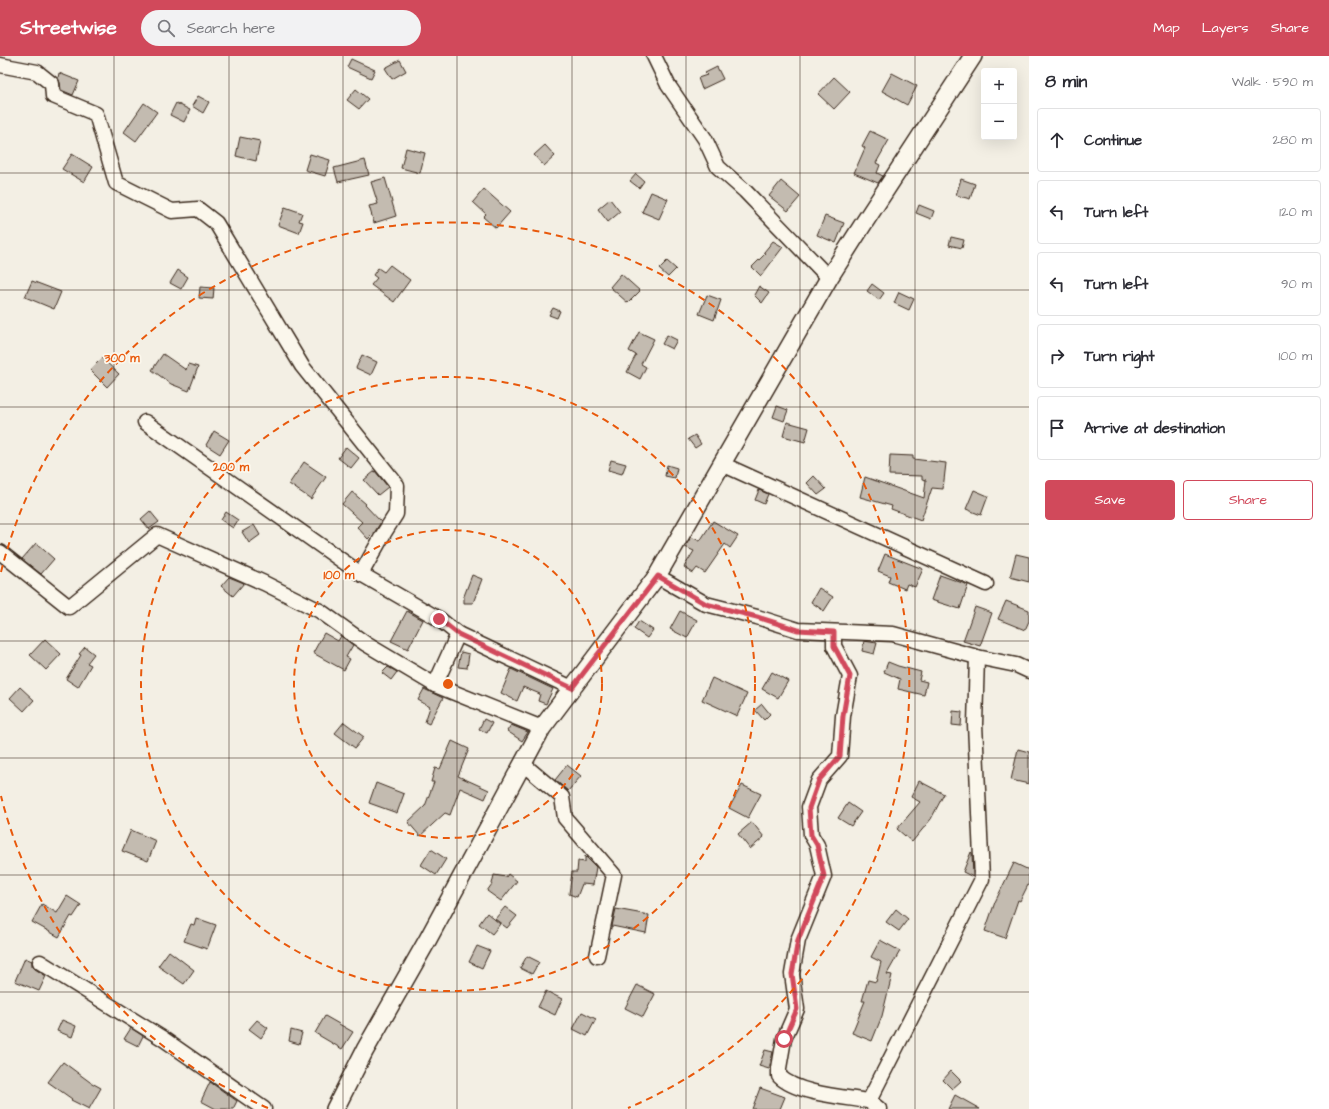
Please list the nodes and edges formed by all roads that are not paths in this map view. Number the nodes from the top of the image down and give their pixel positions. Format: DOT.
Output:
graph roads {
  1 [pos="654,56"];
  2 [pos="974,56"];
  3 [pos="0,65"];
  4 [pos="829,278"];
  5 [pos="145,422"];
  6 [pos="722,464"];
  7 [pos="0,552"];
  8 [pos="361,574"];
  9 [pos="658,576"];
  10 [pos="986,584"];
  11 [pos="834,632"];
  12 [pos="458,634"];
  13 [pos="977,658"];
  14 [pos="1029,671"];
  15 [pos="435,686"];
  16 [pos="572,688"];
  17 [pos="542,728"];
  18 [pos="523,764"];
  19 [pos="597,956"];
  20 [pos="40,962"];
  21 [pos="874,1105"];
  22 [pos="264,1109"];
  23 [pos="335,1109"];
  1 -- 4 [label="street"];
  2 -- 4 [label="main road"];
  3 -- 8 [label="street"];
  4 -- 6 [label="main road"];
  5 -- 8 [label="street"];
  6 -- 9 [label="main road"];
  6 -- 10 [label="street"];
  7 -- 15 [label="street"];
  8 -- 12 [label="street"];
  9 -- 11 [label="street"];
  9 -- 16 [label="main road"];
  11 -- 13 [label="street"];
  11 -- 21 [label="street"];
  12 -- 15 [label="street"];
  12 -- 16 [label="street"];
  13 -- 14 [label="street"];
  13 -- 21 [label="street"];
  15 -- 17 [label="street"];
  16 -- 17 [label="main road"];
  17 -- 18 [label="main road"];
  18 -- 19 [label="street"];
  18 -- 23 [label="main road"];
  20 -- 22 [label="street"];
}
